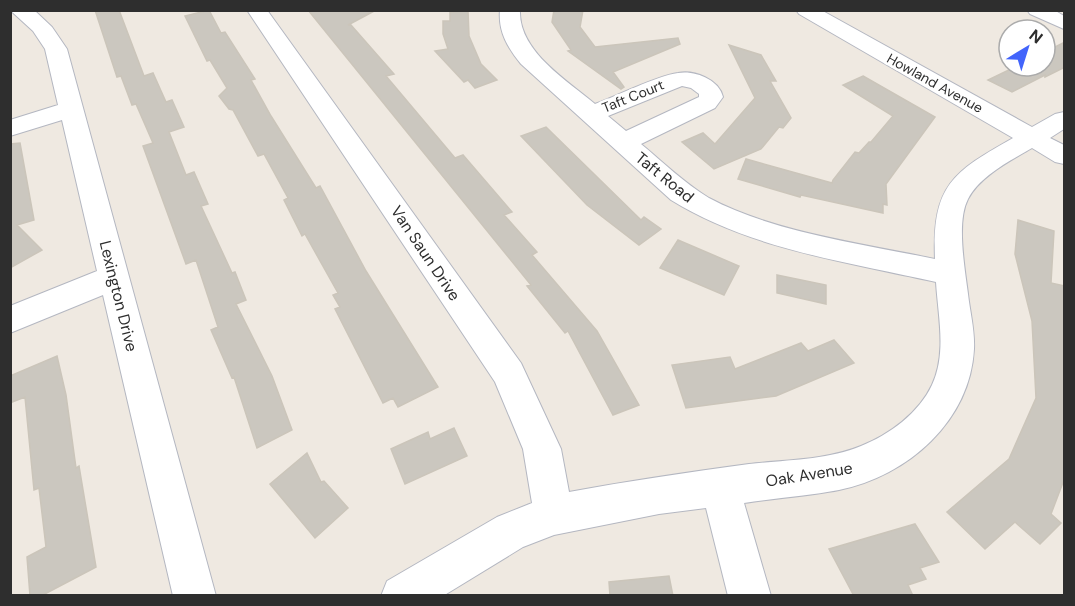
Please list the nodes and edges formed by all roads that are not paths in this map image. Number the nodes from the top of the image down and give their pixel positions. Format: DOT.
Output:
graph roads {
  1 [pos="19,10"];
  2 [pos="257,10"];
  3 [pos="510,10"];
  4 [pos="806,10"];
  5 [pos="1037,10"];
  6 [pos="1065,23"];
  7 [pos="71,109"];
  8 [pos="591,114"];
  9 [pos="1065,119"];
  10 [pos="10,128"];
  11 [pos="1034,138"];
  12 [pos="623,142"];
  13 [pos="1065,156"];
  14 [pos="951,274"];
  15 [pos="114,277"];
  16 [pos="10,321"];
  17 [pos="720,487"];
  18 [pos="554,515"];
  19 [pos="195,596"];
  20 [pos="402,596"];
  21 [pos="750,596"];
  1 -- 7 [label="street, Lexington Drive"];
  2 -- 18 [label="street, Van Saun Drive"];
  3 -- 8 [label="street, Taft Road"];
  4 -- 11 [label="street, Howland Avenue"];
  5 -- 6 [label="street"];
  7 -- 10 [label="street"];
  7 -- 15 [label="street, Lexington Drive"];
  8 -- 12 [label="street, Taft Road"];
  8 -- 12 [label="street, Taft Court"];
  9 -- 11 [label="street, Oak Avenue"];
  11 -- 13 [label="street, Howland Avenue"];
  11 -- 14 [label="street, Oak Avenue"];
  12 -- 14 [label="street, Taft Road"];
  14 -- 17 [label="street, Oak Avenue"];
  15 -- 16 [label="street"];
  15 -- 19 [label="street, Lexington Drive"];
  17 -- 18 [label="street, Oak Avenue"];
  17 -- 21 [label="street"];
  18 -- 20 [label="street, Oak Avenue"];
}
